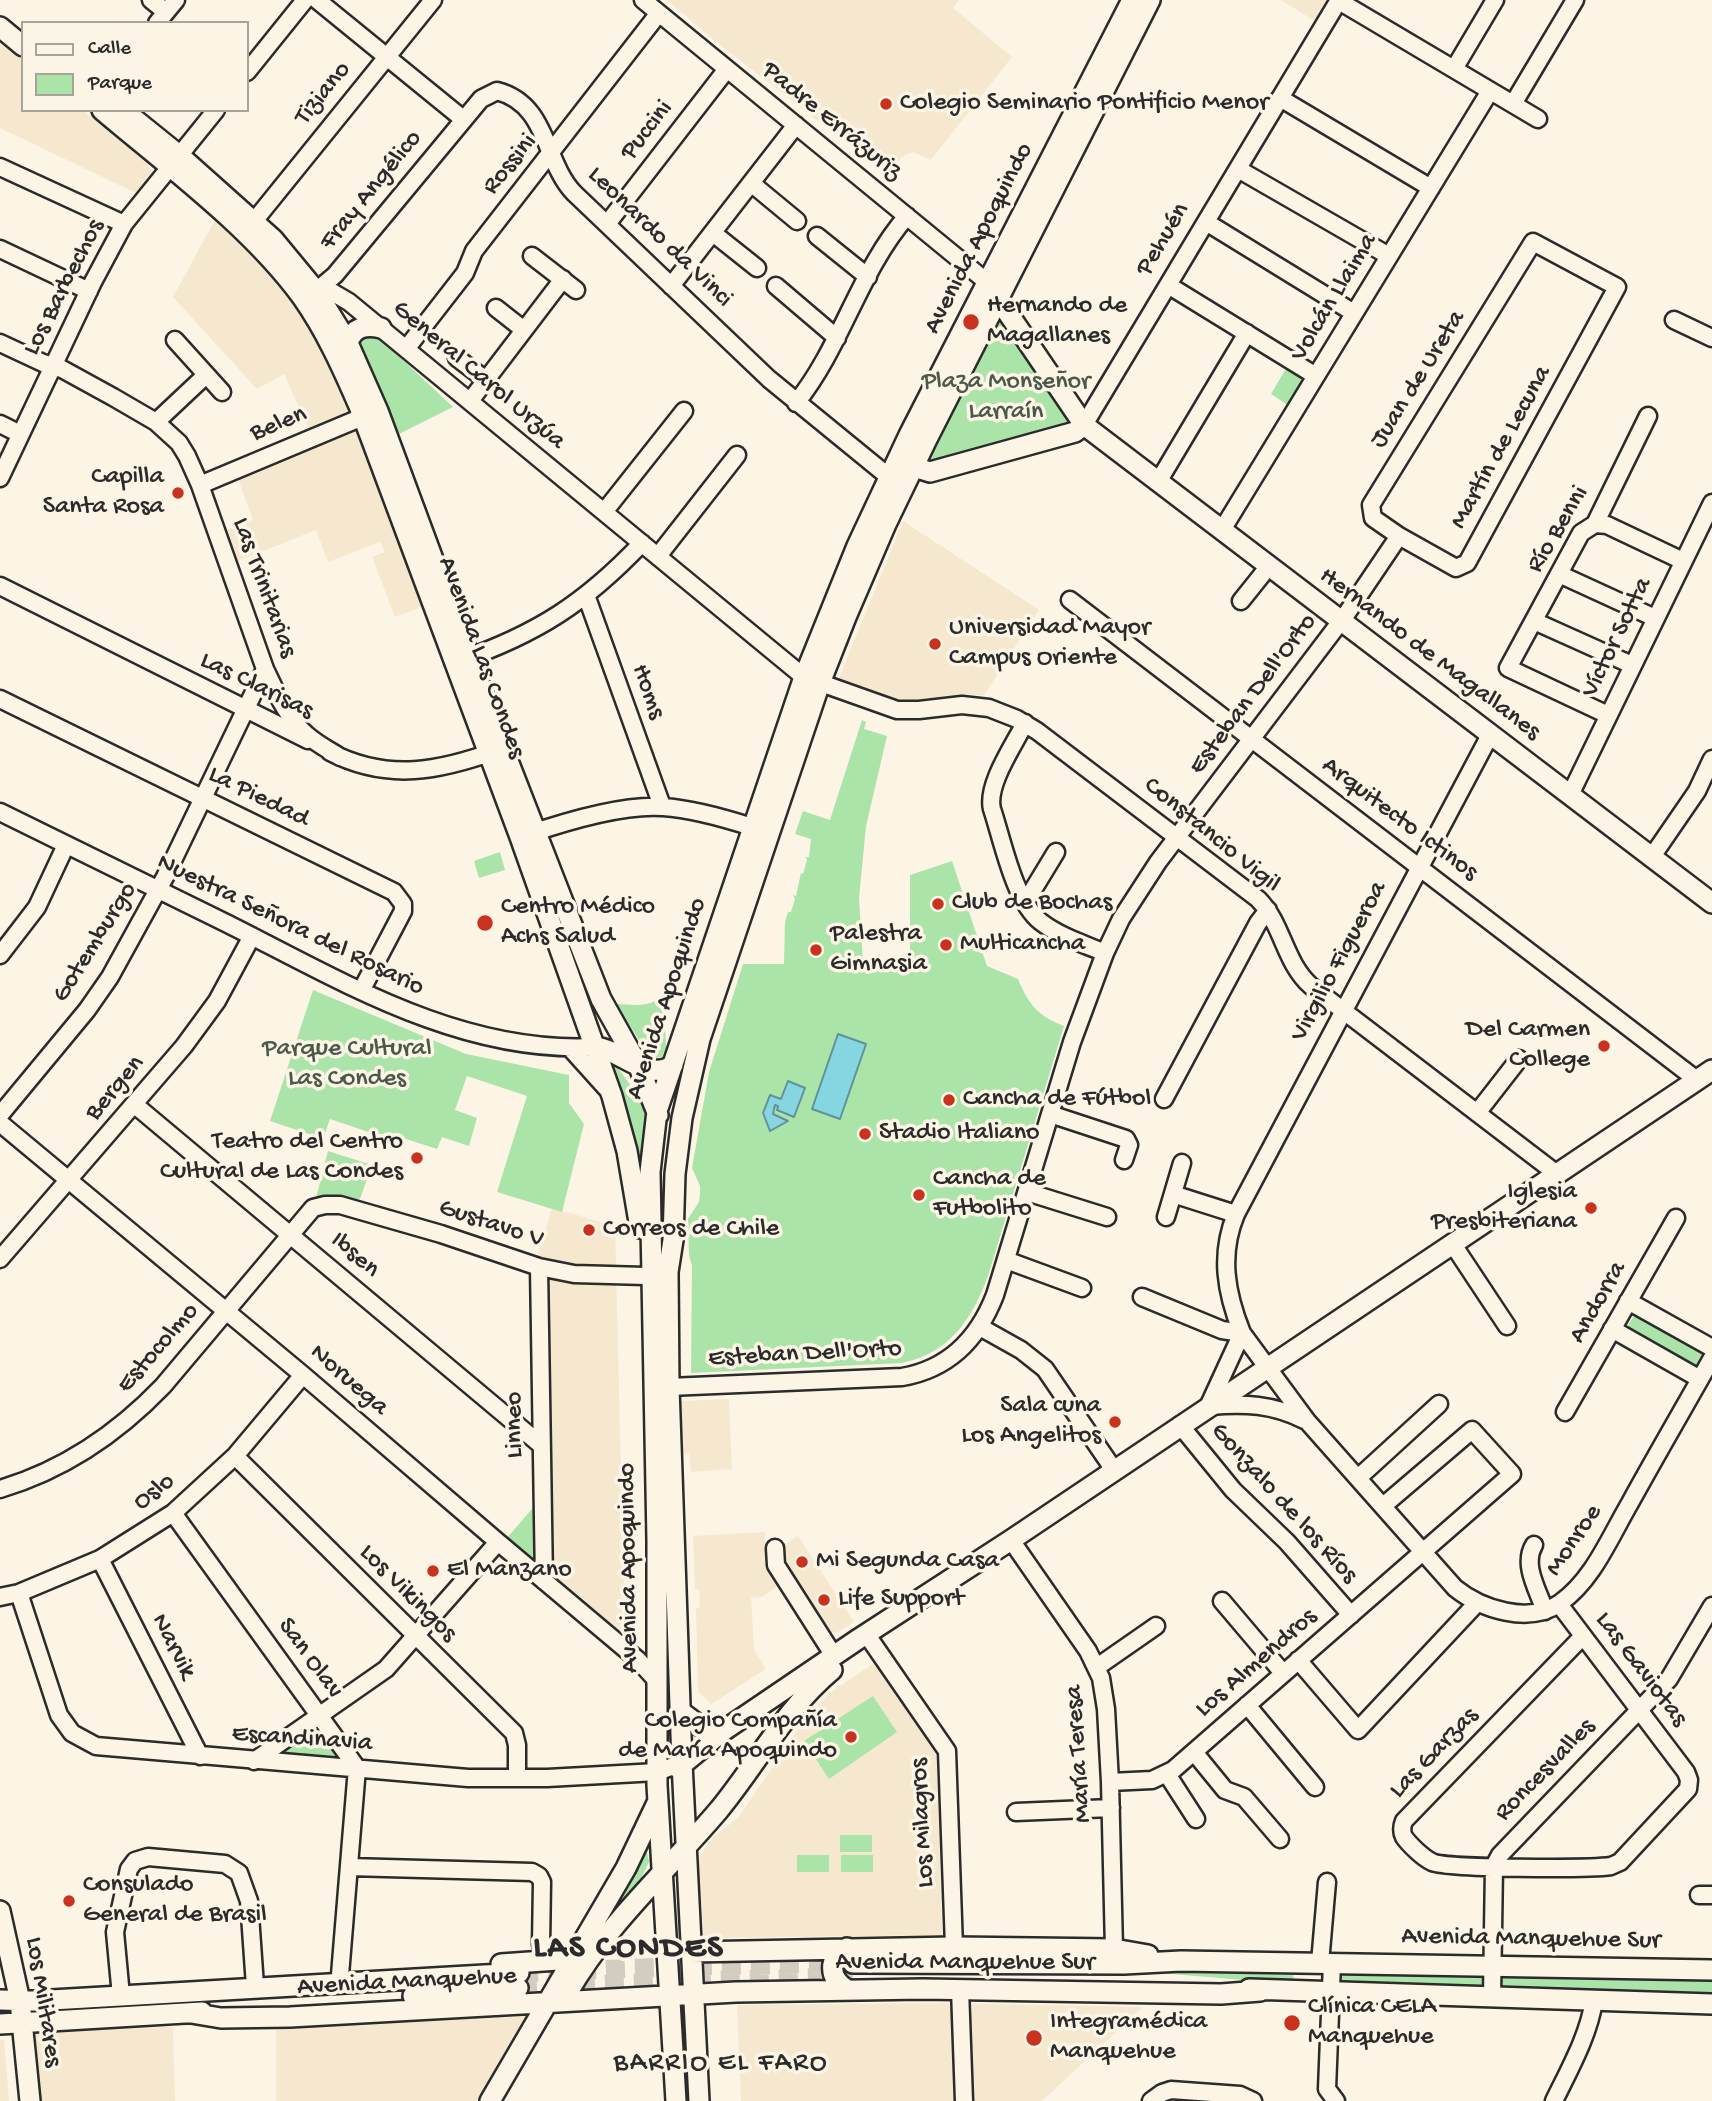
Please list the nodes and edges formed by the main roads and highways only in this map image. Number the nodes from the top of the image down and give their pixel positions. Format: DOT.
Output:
graph roads {
  1 [pos="1132,0"];
  2 [pos="1150,0"];
  3 [pos="0,12"];
  4 [pos="1123,18"];
  5 [pos="0,27"];
  6 [pos="21,28"];
  7 [pos="21,44"];
  8 [pos="1128,48"];
  9 [pos="105,112"];
  10 [pos="125,112"];
  11 [pos="175,161"];
  12 [pos="987,282"];
  13 [pos="999,299"];
  14 [pos="381,328"];
  15 [pos="348,343"];
  16 [pos="371,414"];
  17 [pos="1083,425"];
  18 [pos="909,435"];
  19 [pos="914,467"];
  20 [pos="812,680"];
  21 [pos="528,834"];
  22 [pos="1712,903"];
  23 [pos="595,1047"];
  24 [pos="673,1065"];
  25 [pos="639,1067"];
  26 [pos="1705,1075"];
  27 [pos="657,1111"];
  28 [pos="668,1272"];
  29 [pos="651,1312"];
  30 [pos="867,1635"];
  31 [pos="758,1707"];
  32 [pos="680,1711"];
  33 [pos="723,1731"];
  34 [pos="755,1760"];
  35 [pos="682,1763"];
  36 [pos="658,1800"];
  37 [pos="685,1847"];
  38 [pos="661,1874"];
  39 [pos="0,1911"];
  40 [pos="691,1952"];
  41 [pos="572,1959"];
  42 [pos="1181,1961"];
  43 [pos="850,1970"];
  44 [pos="1712,1970"];
  45 [pos="225,1991"];
  46 [pos="1260,1991"];
  47 [pos="693,1994"];
  48 [pos="669,1995"];
  49 [pos="0,2000"];
  50 [pos="555,2000"];
  51 [pos="20,2001"];
  52 [pos="1712,2004"];
  53 [pos="191,2013"];
  54 [pos="23,2023"];
  55 [pos="0,2024"];
  56 [pos="30,2101"];
  57 [pos="490,2101"];
  58 [pos="502,2101"];
  59 [pos="676,2101"];
  60 [pos="699,2101"];
  1 -- 4 [label="main road, Avenida Apoquindo"];
  2 -- 8 [label="main road, Avenida Apoquindo"];
  3 -- 6 [label="main road"];
  4 -- 8 [label="main road"];
  4 -- 12 [label="main road, Avenida Apoquindo"];
  5 -- 7 [label="main road"];
  8 -- 13 [label="main road, Avenida Apoquindo"];
  9 -- 11 [label="main road, Avenida Las Condes"];
  10 -- 11 [label="main road, Avenida Las Condes"];
  11 -- 15 [label="main road, Avenida Las Condes"];
  11 -- 16 [label="main road, Avenida Las Condes"];
  12 -- 13 [label="main road, Hernando de Magallanes"];
  12 -- 18 [label="main road, Avenida Apoquindo"];
  13 -- 17 [label="main road, Hernando de Magallanes"];
  13 -- 19 [label="main road, Avenida Apoquindo"];
  14 -- 15 [label="main road"];
  15 -- 16 [label="main road, Avenida Las Condes"];
  16 -- 21 [label="main road, Avenida Las Condes"];
  17 -- 19 [label="main road"];
  17 -- 22 [label="main road, Hernando de Magallanes"];
  18 -- 19 [label="main road"];
  18 -- 20 [label="main road, Avenida Apoquindo"];
  19 -- 20 [label="main road, Avenida Apoquindo"];
  20 -- 24 [label="main road, Avenida Apoquindo"];
  20 -- 28 [label="main road, Avenida Apoquindo"];
  21 -- 23 [label="main road, Avenida Las Condes"];
  21 -- 25 [label="main road, Avenida Las Condes"];
  23 -- 25 [label="main road"];
  23 -- 29 [label="main road, Avenida Las Condes"];
  24 -- 25 [label="main road"];
  24 -- 27 [label="main road, Avenida Apoquindo"];
  25 -- 27 [label="main road, Avenida Las Condes"];
  26 -- 30 [label="main road"];
  27 -- 28 [label="main road, Avenida Las Condes"];
  27 -- 29 [label="main road, Avenida Apoquindo"];
  28 -- 32 [label="main road, Avenida Apoquindo"];
  29 -- 36 [label="main road, Avenida Apoquindo"];
  30 -- 31 [label="main road"];
  30 -- 34 [label="main road"];
  31 -- 33 [label="main road"];
  31 -- 34 [label="main road"];
  32 -- 33 [label="main road"];
  32 -- 35 [label="main road, Avenida Apoquindo"];
  33 -- 35 [label="main road"];
  34 -- 37 [label="main road"];
  35 -- 36 [label="main road"];
  35 -- 37 [label="main road, Avenida Apoquindo"];
  36 -- 38 [label="main road, Avenida Apoquindo"];
  36 -- 41 [label="main road"];
  37 -- 38 [label="main road"];
  37 -- 40 [label="main road, Avenida Apoquindo"];
  38 -- 48 [label="main road, Avenida Apoquindo"];
  38 -- 50 [label="main road"];
  39 -- 51 [label="main road, Los Militares"];
  40 -- 43 [label="main road, Avenida Manquehue Sur"];
  40 -- 47 [label="main road, Avenida Apoquindo"];
  41 -- 45 [label="main road, Avenida Manquehue"];
  41 -- 50 [label="main road"];
  42 -- 43 [label="main road, Avenida Manquehue Sur"];
  42 -- 43 [label="main road, Avenida Manquehue Sur"];
  42 -- 44 [label="main road, Avenida Manquehue Sur"];
  43 -- 46 [label="main road, Avenida Manquehue Sur"];
  43 -- 46 [label="main road, Avenida Manquehue Sur"];
  43 -- 47 [label="main road, Avenida Manquehue Sur"];
  45 -- 51 [label="main road, Avenida Manquehue"];
  45 -- 53 [label="main road, Avenida Manquehue"];
  46 -- 52 [label="main road, Avenida Manquehue Sur"];
  47 -- 48 [label="main road, Avenida Manquehue Sur"];
  47 -- 60 [label="main road, Avenida Apoquindo"];
  48 -- 50 [label="main road, Avenida Manquehue"];
  48 -- 59 [label="main road, Avenida Apoquindo"];
  49 -- 51 [label="main road, Avenida Manquehue"];
  50 -- 53 [label="main road, Avenida Manquehue"];
  50 -- 57 [label="main road"];
  50 -- 58 [label="main road"];
  51 -- 54 [label="main road, Los Militares"];
  53 -- 54 [label="main road, Avenida Manquehue"];
  54 -- 55 [label="main road, Avenida Manquehue"];
  54 -- 56 [label="main road, Los Militares"];
}
